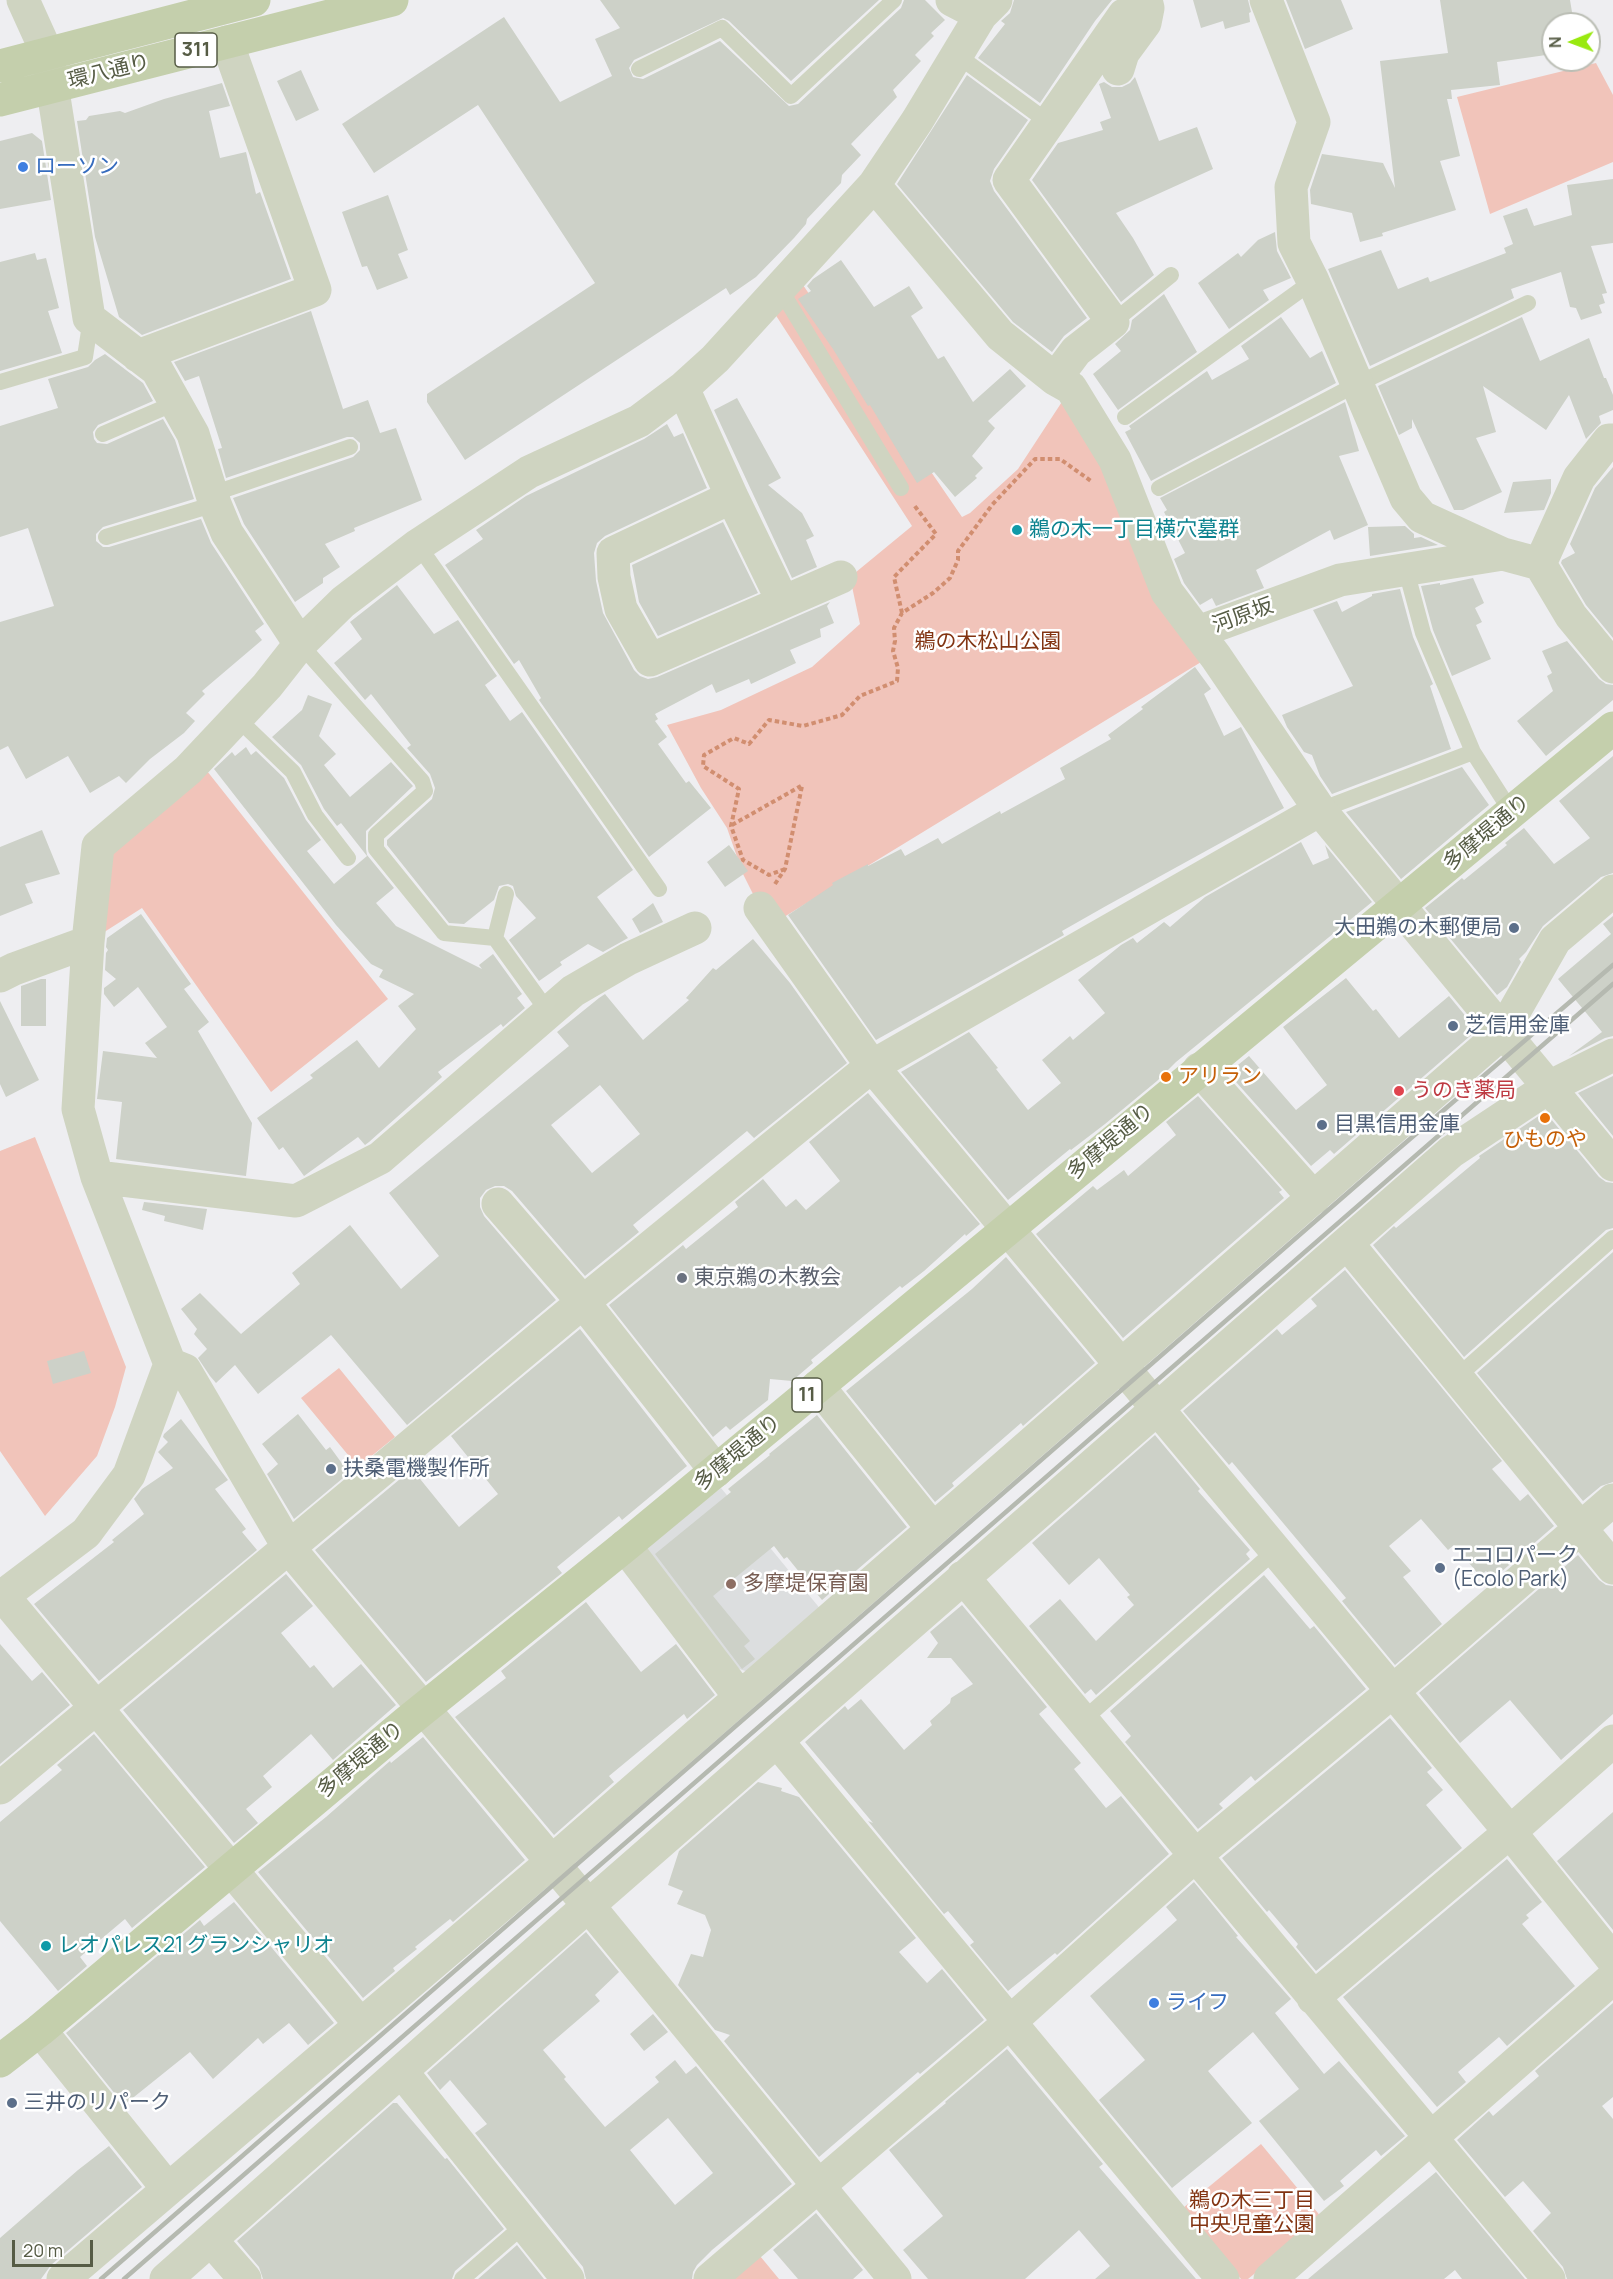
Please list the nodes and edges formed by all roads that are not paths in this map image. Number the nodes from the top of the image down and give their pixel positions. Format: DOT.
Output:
graph roads {
  1 [pos="23,0"];
  2 [pos="254,0"];
  3 [pos="392,0"];
  4 [pos="894,0"];
  5 [pos="952,0"];
  6 [pos="1266,0"];
  7 [pos="1135,7"];
  8 [pos="989,8"];
  9 [pos="227,42"];
  10 [pos="46,53"];
  11 [pos="957,55"];
  12 [pos="0,66"];
  13 [pos="639,69"];
  14 [pos="1118,69"];
  15 [pos="52,87"];
  16 [pos="0,100"];
  17 [pos="1048,122"];
  18 [pos="874,185"];
  19 [pos="1171,275"];
  20 [pos="1313,281"];
  21 [pos="780,289"];
  22 [pos="1528,303"];
  23 [pos="95,322"];
  24 [pos="1113,322"];
  25 [pos="138,356"];
  26 [pos="1055,379"];
  27 [pos="0,382"];
  28 [pos="1358,384"];
  29 [pos="683,388"];
  30 [pos="175,403"];
  31 [pos="1125,417"];
  32 [pos="104,434"];
  33 [pos="1612,436"];
  34 [pos="350,447"];
  35 [pos="901,488"];
  36 [pos="1144,489"];
  37 [pos="732,497"];
  38 [pos="213,499"];
  39 [pos="106,537"];
  40 [pos="418,545"];
  41 [pos="1503,554"];
  42 [pos="1540,564"];
  43 [pos="1406,570"];
  44 [pos="841,577"];
  45 [pos="783,603"];
  46 [pos="1198,632"];
  47 [pos="300,644"];
  48 [pos="1613,667"];
  49 [pos="237,717"];
  50 [pos="1613,728"];
  51 [pos="1473,752"];
  52 [pos="1320,810"];
  53 [pos="1512,813"];
  54 [pos="348,858"];
  55 [pos="659,889"];
  56 [pos="1613,891"];
  57 [pos="506,894"];
  58 [pos="1398,906"];
  59 [pos="760,908"];
  60 [pos="695,928"];
  61 [pos="495,938"];
  62 [pos="88,942"];
  63 [pos="0,976"];
  64 [pos="549,1012"];
  65 [pos="1502,1033"];
  66 [pos="1613,1055"];
  67 [pos="872,1066"];
  68 [pos="1199,1069"];
  69 [pos="1549,1087"];
  70 [pos="1613,1165"];
  71 [pos="97,1177"];
  72 [pos="1314,1198"];
  73 [pos="498,1204"];
  74 [pos="1007,1229"];
  75 [pos="1613,1238"];
  76 [pos="1347,1243"];
  77 [pos="583,1302"];
  78 [pos="170,1364"];
  79 [pos="1121,1366"];
  80 [pos="1457,1377"];
  81 [pos="818,1386"];
  82 [pos="1150,1400"];
  83 [pos="716,1471"];
  84 [pos="1613,1500"];
  85 [pos="1581,1528"];
  86 [pos="933,1529"];
  87 [pos="625,1546"];
  88 [pos="289,1548"];
  89 [pos="1276,1550"];
  90 [pos="1613,1568"];
  91 [pos="963,1577"];
  92 [pos="1,1597"];
  93 [pos="1393,1691"];
  94 [pos="740,1696"];
  95 [pos="96,1708"];
  96 [pos="423,1709"];
  97 [pos="1083,1720"];
  98 [pos="777,1741"];
  99 [pos="1613,1741"];
  100 [pos="0,1788"];
  101 [pos="1510,1832"];
  102 [pos="1196,1855"];
  103 [pos="550,1863"];
  104 [pos="231,1869"];
  105 [pos="588,1905"];
  106 [pos="1613,1960"];
  107 [pos="1613,1978"];
  108 [pos="1312,1998"];
  109 [pos="1010,2022"];
  110 [pos="360,2024"];
  111 [pos="40,2030"];
  112 [pos="0,2061"];
  113 [pos="402,2072"];
  114 [pos="1432,2137"];
  115 [pos="818,2186"];
  116 [pos="168,2189"];
  117 [pos="525,2224"];
  118 [pos="211,2240"];
  119 [pos="63,2279"];
  120 [pos="166,2279"];
  121 [pos="244,2279"];
  122 [pos="462,2279"];
  123 [pos="568,2279"];
  124 [pos="710,2279"];
  125 [pos="895,2279"];
  126 [pos="1223,2279"];
  127 [pos="1270,2279"];
  128 [pos="1549,2279"];
  1 -- 10 [label="street"];
  2 -- 10 [label="main road, 環八通り / 311"];
  3 -- 9 [label="main road, 環八通り / 311"];
  4 -- 13 [label="lane"];
  5 -- 8 [label="street"];
  6 -- 20 [label="street"];
  7 -- 14 [label="street"];
  7 -- 17 [label="street"];
  8 -- 11 [label="street"];
  9 -- 15 [label="main road, 環八通り / 311"];
  9 -- 25 [label="street"];
  10 -- 12 [label="main road, 環八通り / 311"];
  10 -- 15 [label="street"];
  11 -- 17 [label="lane"];
  11 -- 18 [label="street"];
  15 -- 16 [label="main road, 環八通り / 311"];
  15 -- 23 [label="street"];
  17 -- 24 [label="street"];
  18 -- 21 [label="street"];
  18 -- 26 [label="street, 河原坂"];
  19 -- 24 [label="lane"];
  20 -- 28 [label="street"];
  20 -- 31 [label="lane"];
  21 -- 29 [label="street"];
  21 -- 35 [label="lane"];
  22 -- 28 [label="lane"];
  23 -- 25 [label="street"];
  23 -- 27 [label="lane"];
  24 -- 26 [label="street"];
  25 -- 30 [label="street"];
  26 -- 36 [label="street, 河原坂"];
  28 -- 36 [label="lane"];
  28 -- 41 [label="street"];
  29 -- 37 [label="street"];
  29 -- 40 [label="street"];
  30 -- 32 [label="lane"];
  30 -- 38 [label="street"];
  33 -- 42 [label="street"];
  34 -- 38 [label="lane"];
  36 -- 46 [label="street, 河原坂"];
  37 -- 45 [label="street"];
  37 -- 45 [label="street"];
  38 -- 39 [label="lane"];
  38 -- 47 [label="street"];
  40 -- 47 [label="street"];
  40 -- 55 [label="lane"];
  41 -- 42 [label="street"];
  41 -- 43 [label="street, 河原坂"];
  42 -- 48 [label="street"];
  43 -- 46 [label="street, 河原坂"];
  43 -- 51 [label="lane"];
  44 -- 45 [label="street"];
  46 -- 52 [label="street"];
  47 -- 49 [label="street"];
  47 -- 61 [label="lane"];
  49 -- 54 [label="lane"];
  49 -- 62 [label="street"];
  50 -- 53 [label="main road, 多摩堤通り / 11"];
  51 -- 52 [label="lane"];
  51 -- 53 [label="lane"];
  52 -- 58 [label="street"];
  52 -- 67 [label="street"];
  53 -- 58 [label="main road, 多摩堤通り / 11"];
  56 -- 65 [label="street"];
  57 -- 61 [label="lane"];
  58 -- 65 [label="street"];
  58 -- 68 [label="main road, 多摩堤通り / 11"];
  59 -- 67 [label="street"];
  60 -- 64 [label="street"];
  61 -- 64 [label="lane"];
  62 -- 63 [label="street"];
  62 -- 71 [label="street"];
  64 -- 71 [label="street"];
  65 -- 69 [label="street"];
  65 -- 72 [label="street"];
  66 -- 69 [label="street"];
  67 -- 74 [label="street"];
  67 -- 77 [label="street"];
  68 -- 72 [label="street"];
  68 -- 74 [label="main road, 多摩堤通り / 11"];
  69 -- 70 [label="street"];
  69 -- 76 [label="street"];
  71 -- 78 [label="street"];
  72 -- 79 [label="street"];
  73 -- 77 [label="street"];
  74 -- 79 [label="street"];
  74 -- 81 [label="main road, 多摩堤通り / 11"];
  75 -- 80 [label="lane"];
  76 -- 80 [label="street"];
  76 -- 82 [label="street"];
  77 -- 83 [label="street"];
  77 -- 88 [label="street"];
  78 -- 88 [label="street"];
  78 -- 92 [label="street"];
  79 -- 82 [label="street"];
  79 -- 86 [label="street"];
  80 -- 85 [label="street"];
  81 -- 83 [label="main road, 多摩堤通り / 11"];
  81 -- 86 [label="street"];
  82 -- 89 [label="street"];
  82 -- 91 [label="street"];
  83 -- 87 [label="main road, 多摩堤通り / 11"];
  84 -- 85 [label="street"];
  85 -- 90 [label="street"];
  85 -- 93 [label="street"];
  86 -- 94 [label="street"];
  87 -- 94 [label="street"];
  87 -- 96 [label="main road, 多摩堤通り / 11"];
  88 -- 95 [label="street"];
  88 -- 96 [label="street"];
  89 -- 93 [label="street"];
  89 -- 97 [label="lane"];
  91 -- 97 [label="street"];
  91 -- 98 [label="street"];
  92 -- 95 [label="street"];
  93 -- 101 [label="street"];
  93 -- 102 [label="street"];
  94 -- 103 [label="street"];
  95 -- 100 [label="street"];
  95 -- 104 [label="street"];
  96 -- 103 [label="street"];
  96 -- 104 [label="main road, 多摩堤通り / 11"];
  97 -- 102 [label="street"];
  98 -- 105 [label="street"];
  98 -- 109 [label="street"];
  99 -- 101 [label="street"];
  101 -- 106 [label="street"];
  101 -- 108 [label="street"];
  102 -- 108 [label="street"];
  102 -- 109 [label="street"];
  103 -- 105 [label="street"];
  103 -- 110 [label="street"];
  104 -- 110 [label="street"];
  104 -- 111 [label="main road, 多摩堤通り / 11"];
  105 -- 113 [label="street"];
  105 -- 115 [label="street"];
  107 -- 114 [label="street"];
  108 -- 114 [label="street"];
  109 -- 115 [label="street"];
  109 -- 126 [label="street"];
  110 -- 116 [label="street"];
  111 -- 112 [label="main road, 多摩堤通り / 11"];
  111 -- 116 [label="street"];
  113 -- 117 [label="street"];
  113 -- 118 [label="street"];
  114 -- 127 [label="street"];
  114 -- 128 [label="street"];
  115 -- 124 [label="street"];
  115 -- 125 [label="street"];
  116 -- 119 [label="street"];
  117 -- 122 [label="lane"];
  117 -- 123 [label="street"];
  118 -- 120 [label="street"];
  118 -- 121 [label="street"];
}
